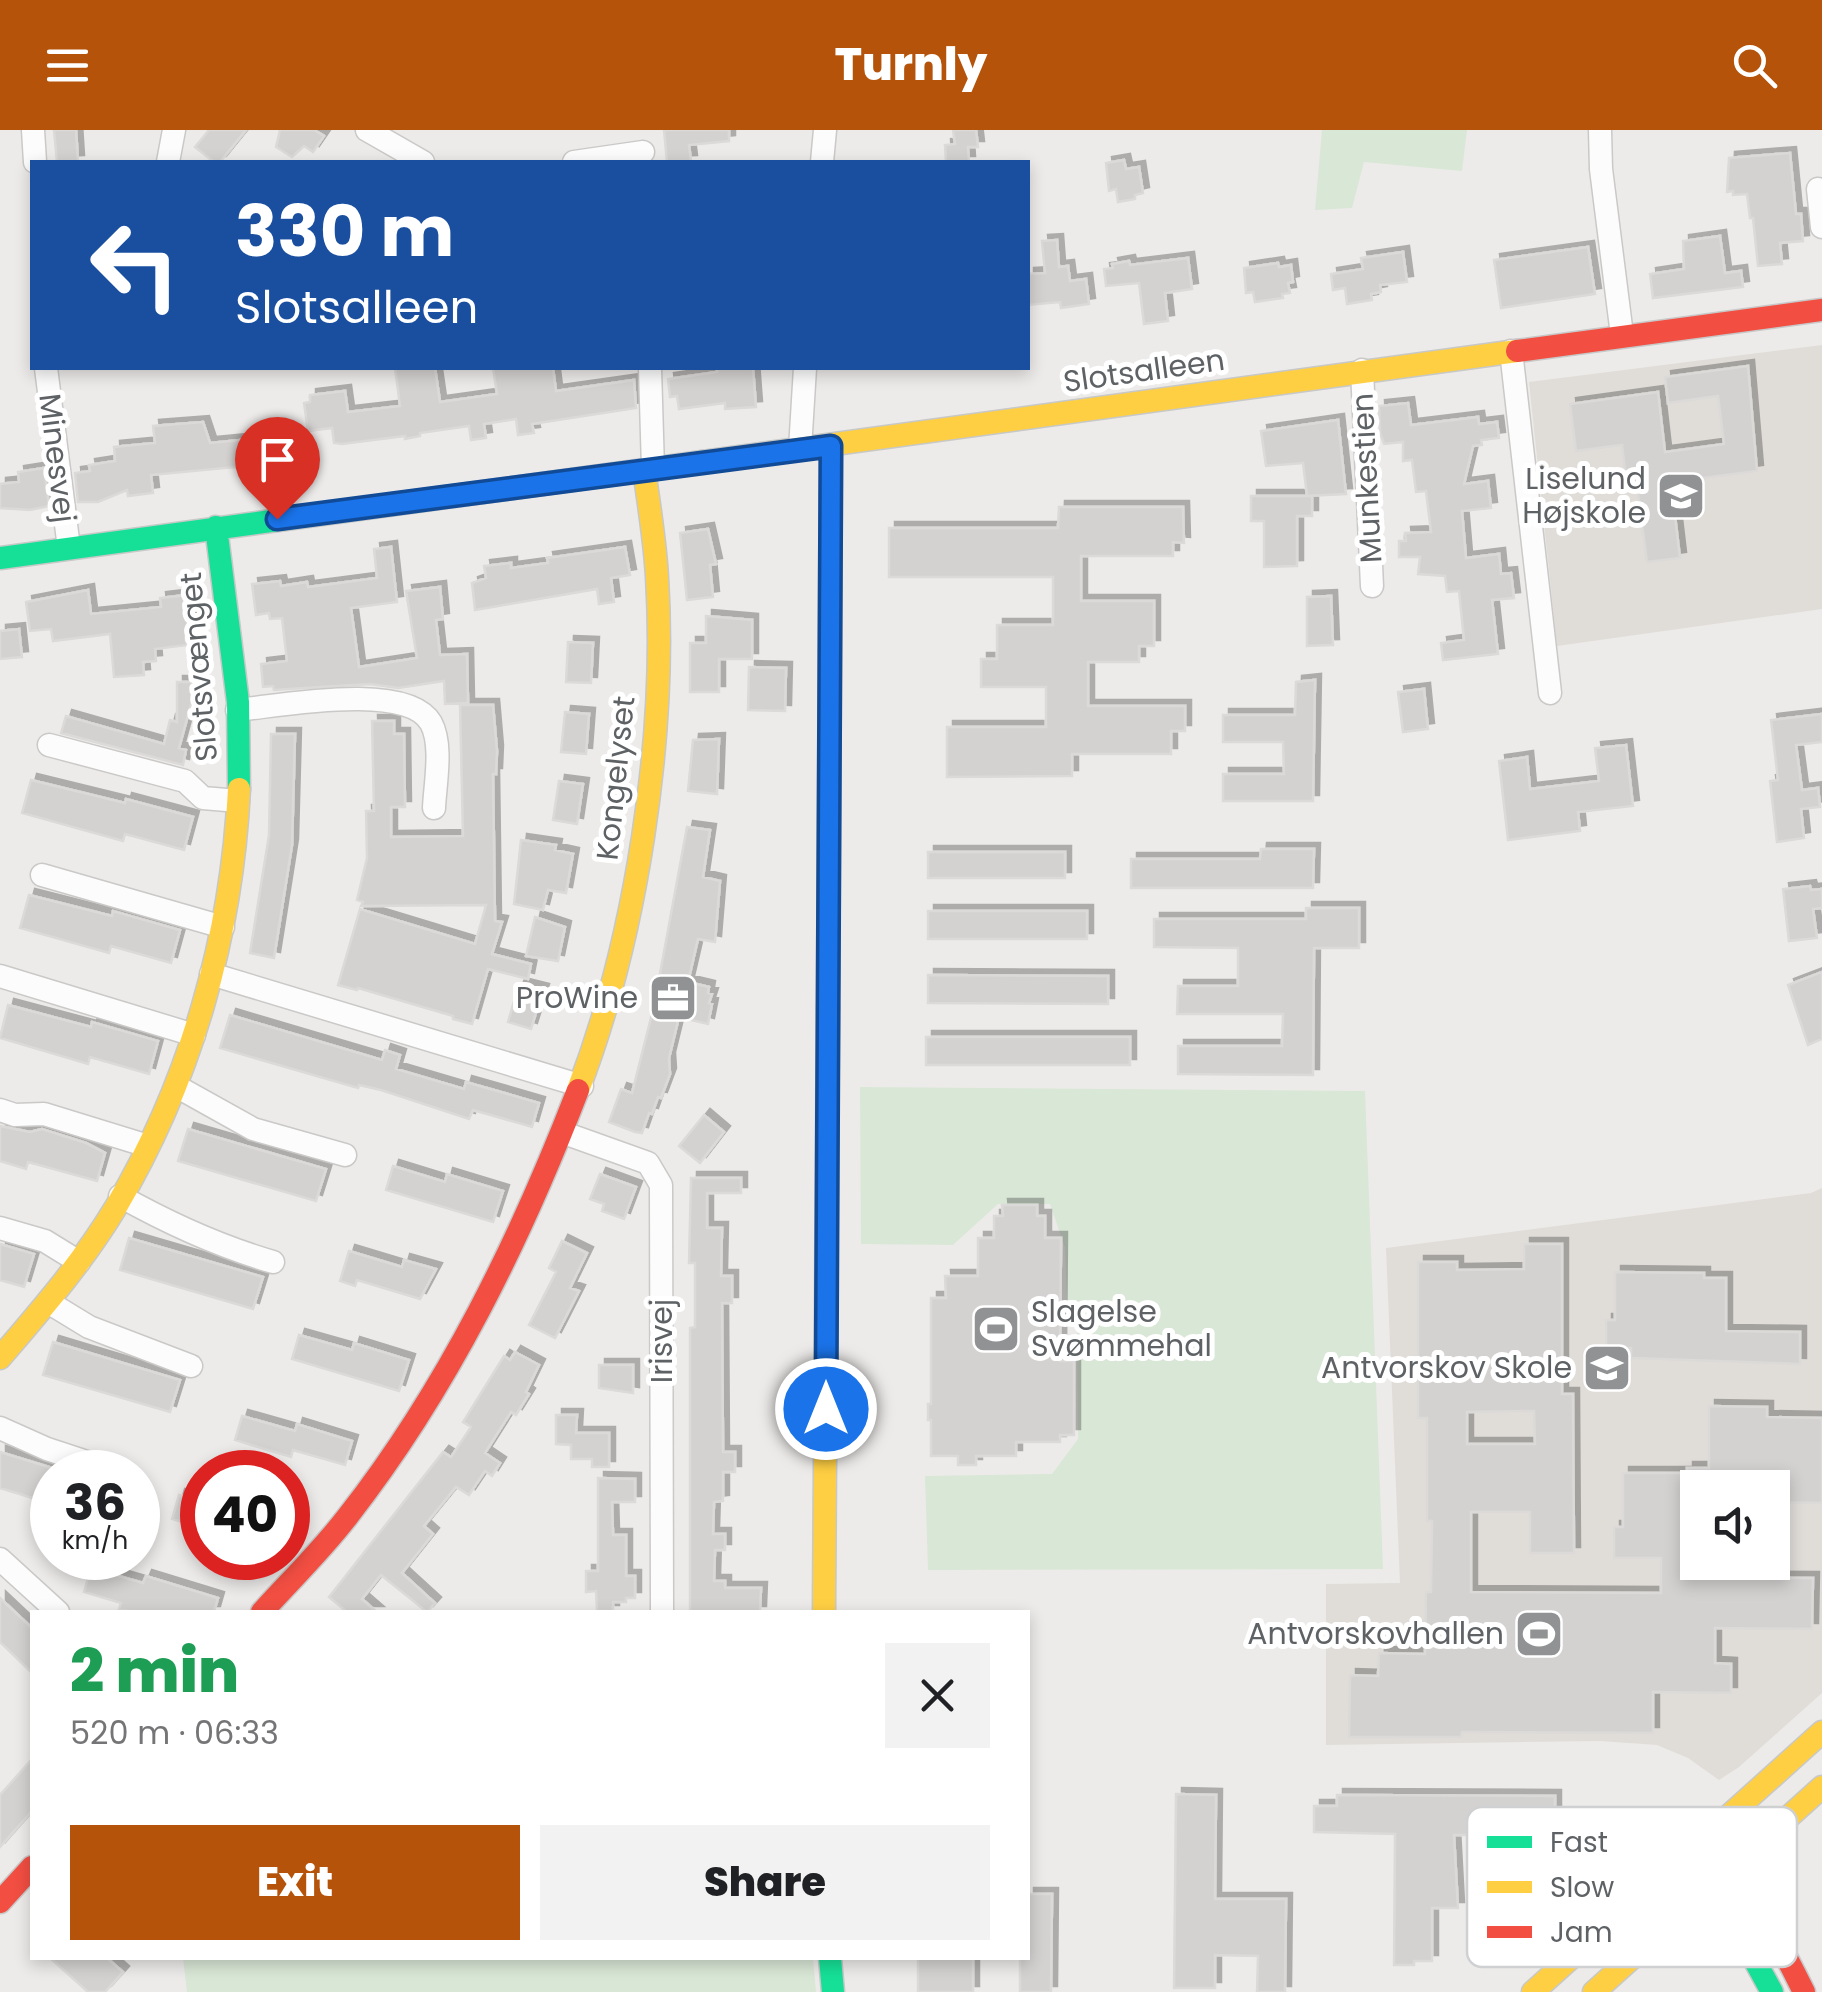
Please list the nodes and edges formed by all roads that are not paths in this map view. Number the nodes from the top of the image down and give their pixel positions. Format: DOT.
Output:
graph roads {
  1 [pos="34,130"];
  2 [pos="174,130"];
  3 [pos="367,130"];
  4 [pos="825,130"];
  5 [pos="1600,130"];
  6 [pos="642,148"];
  7 [pos="35,160"];
  8 [pos="168,160"];
  9 [pos="420,160"];
  10 [pos="584,160"];
  11 [pos="822,160"];
  12 [pos="1818,189"];
  13 [pos="1822,227"];
  14 [pos="1822,310"];
  15 [pos="1622,335"];
  16 [pos="1511,351"];
  17 [pos="46,370"];
  18 [pos="650,370"];
  19 [pos="805,370"];
  20 [pos="1362,370"];
  21 [pos="831,446"];
  22 [pos="800,449"];
  23 [pos="649,470"];
  24 [pos="216,527"];
  25 [pos="68,548"];
  26 [pos="0,558"];
  27 [pos="1372,586"];
  28 [pos="1550,692"];
  29 [pos="237,710"];
  30 [pos="49,745"];
  31 [pos="238,800"];
  32 [pos="434,808"];
  33 [pos="42,875"];
  34 [pos="223,927"];
  35 [pos="211,974"];
  36 [pos="0,976"];
  37 [pos="194,1036"];
  38 [pos="176,1086"];
  39 [pos="582,1086"];
  40 [pos="0,1110"];
  41 [pos="564,1133"];
  42 [pos="148,1146"];
  43 [pos="344,1155"];
  44 [pos="120,1196"];
  45 [pos="0,1228"];
  46 [pos="80,1262"];
  47 [pos="272,1262"];
  48 [pos="48,1302"];
  49 [pos="0,1358"];
  50 [pos="190,1366"];
  51 [pos="0,1428"];
  52 [pos="50,1450"];
  53 [pos="0,1559"];
  54 [pos="56,1610"];
  55 [pos="264,1610"];
  56 [pos="662,1610"];
  57 [pos="824,1610"];
  58 [pos="1822,1732"];
  59 [pos="1822,1753"];
  60 [pos="1822,1787"];
  61 [pos="1738,1807"];
  62 [pos="1765,1807"];
  63 [pos="1797,1807"];
  64 [pos="30,1869"];
  65 [pos="0,1902"];
  66 [pos="830,1960"];
  67 [pos="1561,1967"];
  68 [pos="1620,1967"];
  69 [pos="1758,1967"];
  70 [pos="1790,1967"];
  71 [pos="833,1992"];
  72 [pos="1533,1992"];
  73 [pos="1594,1992"];
  74 [pos="1772,1992"];
  75 [pos="1804,1992"];
  1 -- 7 [label="street"];
  2 -- 8 [label="street"];
  3 -- 9 [label="street"];
  4 -- 11 [label="street"];
  5 -- 15 [label="street"];
  6 -- 10 [label="street"];
  12 -- 13 [label="street"];
  14 -- 15 [label="street, Slotsalleen"];
  15 -- 16 [label="street, Slotsalleen"];
  16 -- 20 [label="street, Slotsalleen"];
  16 -- 28 [label="street"];
  17 -- 25 [label="street, Minesvej"];
  18 -- 23 [label="street"];
  19 -- 22 [label="street"];
  20 -- 21 [label="street, Slotsalleen"];
  20 -- 27 [label="street, Munkestien"];
  21 -- 22 [label="street, Slotsalleen"];
  21 -- 57 [label="street"];
  22 -- 23 [label="street, Slotsalleen"];
  23 -- 24 [label="street, Slotsalleen"];
  23 -- 39 [label="street, Kongelyset"];
  24 -- 25 [label="street, Slotsalleen"];
  24 -- 29 [label="street, Slotsvænget"];
  25 -- 26 [label="street, Slotsalleen"];
  29 -- 31 [label="street, Slotsvænget"];
  29 -- 32 [label="street"];
  30 -- 31 [label="street, Slotsvænget"];
  31 -- 34 [label="street, Slotsvænget"];
  33 -- 34 [label="street"];
  34 -- 35 [label="street, Slotsvænget"];
  35 -- 37 [label="street, Slotsvænget"];
  35 -- 39 [label="street"];
  36 -- 37 [label="street"];
  37 -- 38 [label="street, Slotsvænget"];
  38 -- 42 [label="street, Slotsvænget"];
  38 -- 43 [label="street"];
  39 -- 41 [label="street, Kongelyset"];
  40 -- 42 [label="street"];
  41 -- 55 [label="street, Kongelyset"];
  41 -- 56 [label="street, Irisvej"];
  42 -- 44 [label="street, Slotsvænget"];
  44 -- 46 [label="street, Slotsvænget"];
  44 -- 47 [label="street"];
  45 -- 46 [label="street"];
  46 -- 48 [label="street, Slotsvænget"];
  48 -- 49 [label="street, Slotsvænget"];
  48 -- 50 [label="street"];
  51 -- 52 [label="street"];
  53 -- 54 [label="street"];
  58 -- 61 [label="street"];
  59 -- 62 [label="street"];
  60 -- 63 [label="street"];
  64 -- 65 [label="street"];
  66 -- 71 [label="street"];
  67 -- 72 [label="street"];
  68 -- 73 [label="street"];
  69 -- 74 [label="street"];
  70 -- 75 [label="street"];
}
